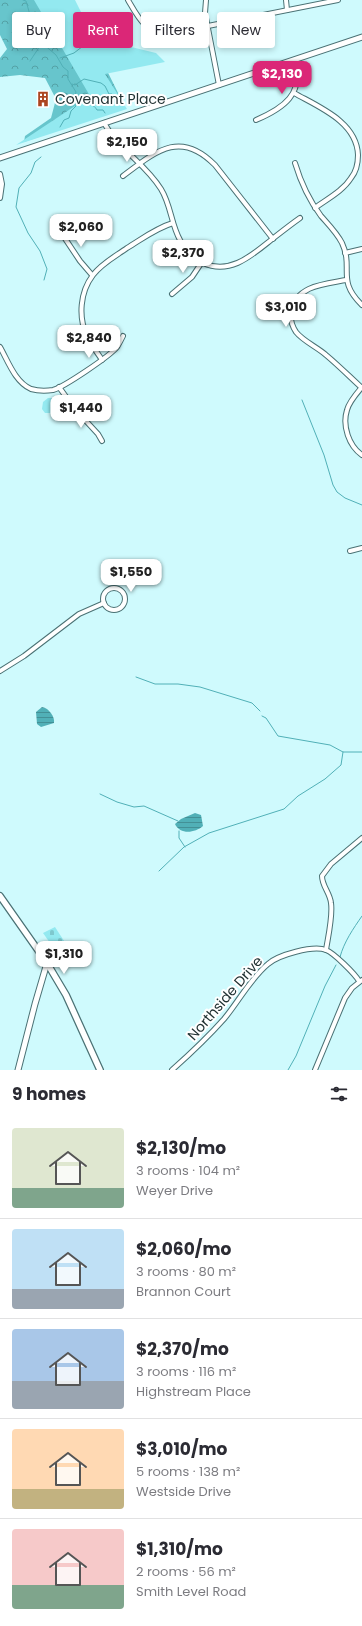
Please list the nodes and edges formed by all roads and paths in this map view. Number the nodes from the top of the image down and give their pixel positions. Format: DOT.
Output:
graph roads {
  1 [pos="128,0"];
  2 [pos="206,0"];
  3 [pos="286,0"];
  4 [pos="338,0"];
  5 [pos="287,10"];
  6 [pos="205,12"];
  7 [pos="141,21"];
  8 [pos="209,26"];
  9 [pos="209,31"];
  10 [pos="362,37"];
  11 [pos="295,61"];
  12 [pos="219,86"];
  13 [pos="294,93"];
  14 [pos="256,120"];
  15 [pos="104,123"];
  16 [pos="0,158"];
  17 [pos="360,162"];
  18 [pos="295,163"];
  19 [pos="140,164"];
  20 [pos="0,174"];
  21 [pos="123,176"];
  22 [pos="0,198"];
  23 [pos="315,208"];
  24 [pos="300,218"];
  25 [pos="173,223"];
  26 [pos="60,231"];
  27 [pos="273,239"];
  28 [pos="362,249"];
  29 [pos="346,253"];
  30 [pos="202,262"];
  31 [pos="92,275"];
  32 [pos="346,280"];
  33 [pos="172,294"];
  34 [pos="362,305"];
  35 [pos="123,336"];
  36 [pos="0,348"];
  37 [pos="102,360"];
  38 [pos="59,387"];
  39 [pos="362,388"];
  40 [pos="102,441"];
  41 [pos="362,455"];
  42 [pos="362,548"];
  43 [pos="350,552"];
  44 [pos="104,603"];
  45 [pos="0,671"];
  46 [pos="362,838"];
  47 [pos="0,896"];
  48 [pos="326,950"];
  49 [pos="47,963"];
  50 [pos="361,981"];
  51 [pos="18,1070"];
  52 [pos="100,1070"];
  53 [pos="172,1070"];
  54 [pos="315,1070"];
  1 -- 7 [label="street"];
  2 -- 6 [label="street"];
  3 -- 5 [label="street"];
  4 -- 5 [label="street"];
  5 -- 8 [label="street"];
  9 -- 12 [label="street"];
  10 -- 11 [label="street"];
  11 -- 12 [label="street"];
  11 -- 13 [label="street"];
  12 -- 15 [label="street"];
  13 -- 14 [label="street"];
  13 -- 17 [label="street"];
  15 -- 16 [label="street"];
  15 -- 19 [label="street"];
  17 -- 23 [label="street"];
  18 -- 23 [label="street"];
  19 -- 21 [label="street"];
  19 -- 25 [label="street"];
  19 -- 27 [label="street"];
  20 -- 22 [label="street"];
  23 -- 29 [label="street"];
  24 -- 27 [label="street"];
  25 -- 30 [label="street"];
  25 -- 31 [label="street"];
  26 -- 31 [label="street"];
  27 -- 30 [label="street"];
  28 -- 29 [label="street"];
  29 -- 32 [label="street"];
  30 -- 33 [label="street"];
  31 -- 37 [label="street"];
  32 -- 34 [label="street"];
  32 -- 39 [label="street"];
  35 -- 37 [label="street"];
  36 -- 38 [label="street"];
  37 -- 38 [label="street"];
  38 -- 40 [label="street"];
  39 -- 41 [label="street"];
  42 -- 43 [label="street"];
  44 -- 44 [label="street"];
  44 -- 45 [label="street"];
  46 -- 48 [label="street"];
  47 -- 49 [label="main road"];
  48 -- 50 [label="street"];
  48 -- 53 [label="street, Northside Drive"];
  49 -- 51 [label="street"];
  49 -- 52 [label="main road"];
  50 -- 54 [label="street"];
}
